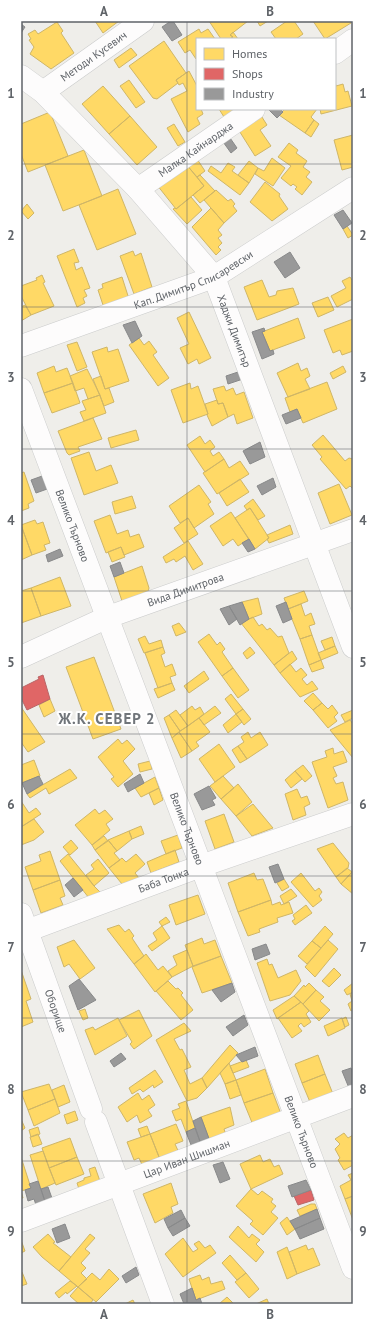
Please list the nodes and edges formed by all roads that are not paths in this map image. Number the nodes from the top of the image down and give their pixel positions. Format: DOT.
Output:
graph roads {
  1 [pos="143,21"];
  2 [pos="353,40"];
  3 [pos="336,51"];
  4 [pos="21,76"];
  5 [pos="43,92"];
  6 [pos="253,110"];
  7 [pos="353,188"];
  8 [pos="138,189"];
  9 [pos="214,277"];
  10 [pos="21,346"];
  11 [pos="21,389"];
  12 [pos="353,530"];
  13 [pos="315,544"];
  14 [pos="108,617"];
  15 [pos="353,647"];
  16 [pos="21,657"];
  17 [pos="353,814"];
  18 [pos="201,866"];
  19 [pos="23,926"];
  20 [pos="353,1096"];
  21 [pos="298,1118"];
  22 [pos="119,1186"];
  23 [pos="21,1221"];
  24 [pos="353,1268"];
  25 [pos="163,1304"];
  1 -- 5 [label="street, Методи Кусевич"];
  2 -- 3 [label="street"];
  4 -- 5 [label="street, Хаджи Димитър"];
  5 -- 8 [label="street, Хаджи Димитър"];
  6 -- 8 [label="street, Малка Кайнарджа"];
  7 -- 9 [label="street, Кап. Димитър Списаревски"];
  8 -- 9 [label="street, Хаджи Димитър"];
  9 -- 10 [label="street, Кап. Димитър Списаревски"];
  9 -- 13 [label="street, Хаджи Димитър"];
  11 -- 14 [label="street, Велико Търново"];
  12 -- 13 [label="street, Вида Димитрова"];
  13 -- 14 [label="street, Вида Димитрова"];
  13 -- 15 [label="street, Хаджи Димитър"];
  14 -- 16 [label="street, Вида Димитрова"];
  14 -- 18 [label="street, Велико Търново"];
  17 -- 18 [label="street, Баба Тонка"];
  18 -- 19 [label="street, Баба Тонка"];
  18 -- 21 [label="street, Велико Търново"];
  19 -- 22 [label="street, Оборище"];
  20 -- 21 [label="street, Цар Иван Шишман"];
  21 -- 22 [label="street, Цар Иван Шишман"];
  21 -- 24 [label="street, Велико Търново"];
  22 -- 23 [label="street, Цар Иван Шишман"];
  22 -- 25 [label="street, Оборище"];
}
